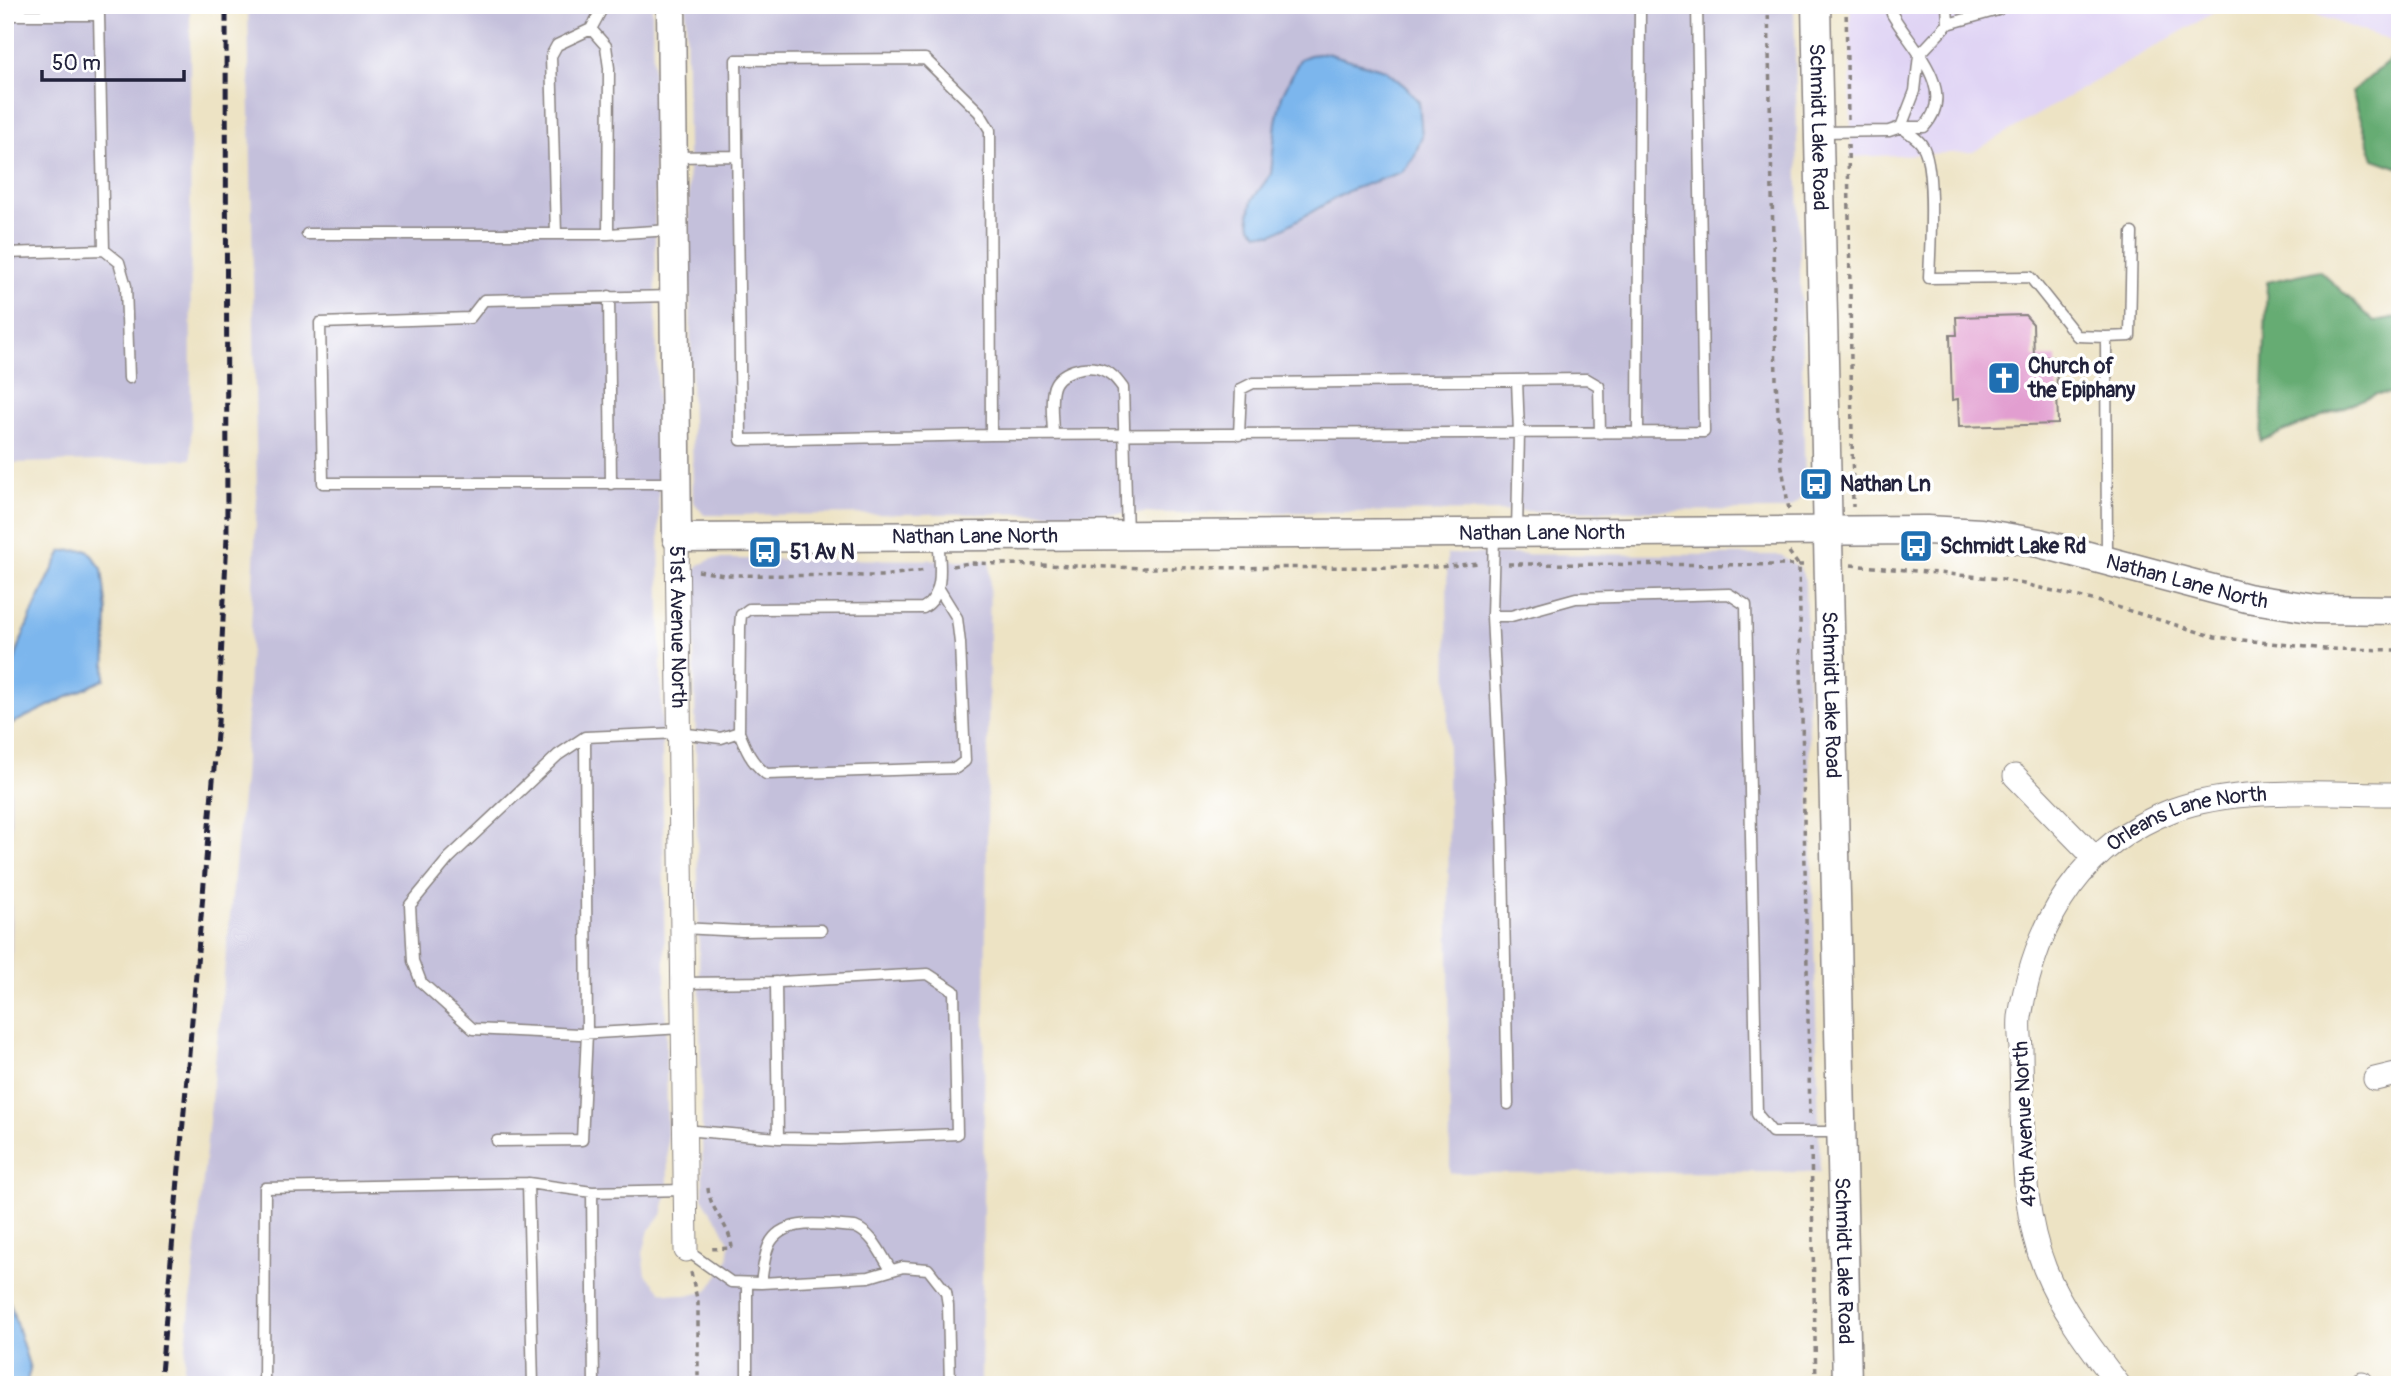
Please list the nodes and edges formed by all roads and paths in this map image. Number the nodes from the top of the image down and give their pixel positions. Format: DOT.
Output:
graph roads {
  1 [pos="604,5"];
  2 [pos="671,5"];
  3 [pos="1640,5"];
  4 [pos="1697,5"];
  5 [pos="1768,5"];
  6 [pos="1816,5"];
  7 [pos="1846,5"];
  8 [pos="1891,5"];
  9 [pos="1947,5"];
  10 [pos="1998,5"];
  11 [pos="5,15"];
  12 [pos="1948,24"];
  13 [pos="591,29"];
  14 [pos="1919,55"];
  15 [pos="1900,127"];
  16 [pos="1848,131"];
  17 [pos="1819,132"];
  18 [pos="736,156"];
  19 [pos="673,157"];
  20 [pos="674,230"];
  21 [pos="2132,233"];
  22 [pos="307,234"];
  23 [pos="556,234"];
  24 [pos="608,234"];
  25 [pos="104,250"];
  26 [pos="5,253"];
  27 [pos="609,296"];
  28 [pos="675,296"];
  29 [pos="2106,337"];
  30 [pos="129,378"];
  31 [pos="1517,380"];
  32 [pos="1519,433"];
  33 [pos="1600,433"];
  34 [pos="1638,433"];
  35 [pos="991,435"];
  36 [pos="1053,435"];
  37 [pos="1123,435"];
  38 [pos="1239,435"];
  39 [pos="678,483"];
  40 [pos="611,484"];
  41 [pos="1841,530"];
  42 [pos="1790,531"];
  43 [pos="1505,533"];
  44 [pos="1128,535"];
  45 [pos="939,536"];
  46 [pos="677,538"];
  47 [pos="2106,562"];
  48 [pos="1495,564"];
  49 [pos="1841,565"];
  50 [pos="1799,566"];
  51 [pos="677,568"];
  52 [pos="939,568"];
  53 [pos="939,589"];
  54 [pos="2400,610"];
  55 [pos="1492,616"];
  56 [pos="2400,650"];
  57 [pos="739,732"];
  58 [pos="679,733"];
  59 [pos="585,737"];
  60 [pos="2015,776"];
  61 [pos="2400,794"];
  62 [pos="2095,858"];
  63 [pos="681,928"];
  64 [pos="821,930"];
  65 [pos="776,982"];
  66 [pos="682,983"];
  67 [pos="683,1028"];
  68 [pos="587,1033"];
  69 [pos="2400,1073"];
  70 [pos="2375,1079"];
  71 [pos="1508,1104"];
  72 [pos="684,1130"];
  73 [pos="1811,1132"];
  74 [pos="1842,1132"];
  75 [pos="778,1138"];
  76 [pos="497,1141"];
  77 [pos="528,1183"];
  78 [pos="685,1190"];
  79 [pos="592,1192"];
  80 [pos="685,1250"];
  81 [pos="891,1270"];
  82 [pos="747,1283"];
  83 [pos="761,1283"];
  84 [pos="264,1385"];
  85 [pos="533,1385"];
  86 [pos="594,1385"];
  87 [pos="698,1385"];
  88 [pos="747,1385"];
  89 [pos="950,1385"];
  90 [pos="1816,1385"];
  91 [pos="1847,1385"];
  92 [pos="2119,1385"];
  1 -- 13 [label="lane"];
  2 -- 19 [label="street, 51st Avenue North"];
  3 -- 34 [label="lane"];
  4 -- 34 [label="lane"];
  5 -- 42 [label="path"];
  6 -- 17 [label="street, Schmidt Lake Road"];
  7 -- 16 [label="path"];
  8 -- 14 [label="lane"];
  9 -- 12 [label="lane"];
  10 -- 12 [label="lane"];
  11 -- 25 [label="lane"];
  12 -- 14 [label="lane"];
  13 -- 23 [label="lane"];
  13 -- 24 [label="lane"];
  14 -- 15 [label="lane"];
  14 -- 15 [label="lane"];
  15 -- 16 [label="lane"];
  15 -- 29 [label="lane"];
  16 -- 17 [label="lane"];
  16 -- 41 [label="path"];
  17 -- 41 [label="street, Schmidt Lake Road"];
  18 -- 19 [label="lane"];
  18 -- 35 [label="lane"];
  18 -- 35 [label="lane"];
  19 -- 20 [label="street, 51st Avenue North"];
  20 -- 24 [label="lane"];
  20 -- 28 [label="street, 51st Avenue North"];
  21 -- 29 [label="lane"];
  22 -- 23 [label="lane"];
  23 -- 24 [label="lane"];
  25 -- 26 [label="lane"];
  25 -- 30 [label="lane"];
  27 -- 28 [label="lane"];
  27 -- 40 [label="lane"];
  27 -- 40 [label="lane"];
  28 -- 39 [label="street, 51st Avenue North"];
  29 -- 47 [label="lane"];
  31 -- 32 [label="lane"];
  31 -- 33 [label="lane"];
  31 -- 38 [label="lane"];
  32 -- 33 [label="lane"];
  32 -- 38 [label="lane"];
  32 -- 43 [label="lane"];
  33 -- 34 [label="lane"];
  35 -- 36 [label="lane"];
  36 -- 37 [label="lane"];
  36 -- 37 [label="lane"];
  37 -- 38 [label="lane"];
  37 -- 44 [label="lane"];
  39 -- 40 [label="lane"];
  39 -- 46 [label="street, 51st Avenue North"];
  41 -- 42 [label="street, Nathan Lane North"];
  41 -- 47 [label="street, Nathan Lane North"];
  41 -- 49 [label="street, Schmidt Lake Road"];
  41 -- 49 [label="path"];
  42 -- 43 [label="street, Nathan Lane North"];
  42 -- 50 [label="path"];
  43 -- 44 [label="street, Nathan Lane North"];
  43 -- 48 [label="lane"];
  44 -- 45 [label="street, Nathan Lane North"];
  45 -- 46 [label="street, Nathan Lane North"];
  45 -- 52 [label="lane"];
  46 -- 51 [label="street, 51st Avenue North"];
  47 -- 54 [label="street, Nathan Lane North"];
  48 -- 50 [label="path"];
  48 -- 52 [label="path"];
  48 -- 55 [label="lane"];
  49 -- 50 [label="path"];
  49 -- 56 [label="path"];
  49 -- 74 [label="street, Schmidt Lake Road"];
  50 -- 73 [label="path"];
  51 -- 52 [label="path"];
  51 -- 58 [label="street, 51st Avenue North"];
  52 -- 53 [label="lane"];
  53 -- 57 [label="lane"];
  53 -- 57 [label="lane"];
  55 -- 71 [label="lane"];
  55 -- 73 [label="lane"];
  57 -- 58 [label="lane"];
  58 -- 59 [label="lane"];
  58 -- 63 [label="street, 51st Avenue North"];
  59 -- 68 [label="lane"];
  59 -- 68 [label="lane"];
  60 -- 62 [label="street, Orleans Lane North"];
  61 -- 62 [label="street, Orleans Lane North"];
  62 -- 92 [label="street, 49th Avenue North"];
  63 -- 64 [label="lane"];
  63 -- 66 [label="street, 51st Avenue North"];
  65 -- 66 [label="lane"];
  65 -- 75 [label="lane"];
  65 -- 75 [label="lane"];
  66 -- 67 [label="street, 51st Avenue North"];
  67 -- 68 [label="lane"];
  67 -- 72 [label="street, 51st Avenue North"];
  68 -- 76 [label="lane"];
  69 -- 70 [label="street"];
  72 -- 75 [label="lane"];
  72 -- 78 [label="street, 51st Avenue North"];
  73 -- 74 [label="lane"];
  73 -- 90 [label="path"];
  74 -- 91 [label="street, Schmidt Lake Road"];
  77 -- 79 [label="lane"];
  77 -- 84 [label="lane"];
  77 -- 85 [label="lane"];
  78 -- 79 [label="lane"];
  78 -- 80 [label="street, 51st Avenue North"];
  79 -- 86 [label="lane"];
  80 -- 82 [label="lane"];
  80 -- 87 [label="path"];
  81 -- 83 [label="lane"];
  81 -- 83 [label="lane"];
  81 -- 89 [label="lane"];
  82 -- 83 [label="lane"];
  82 -- 88 [label="lane"];
}
